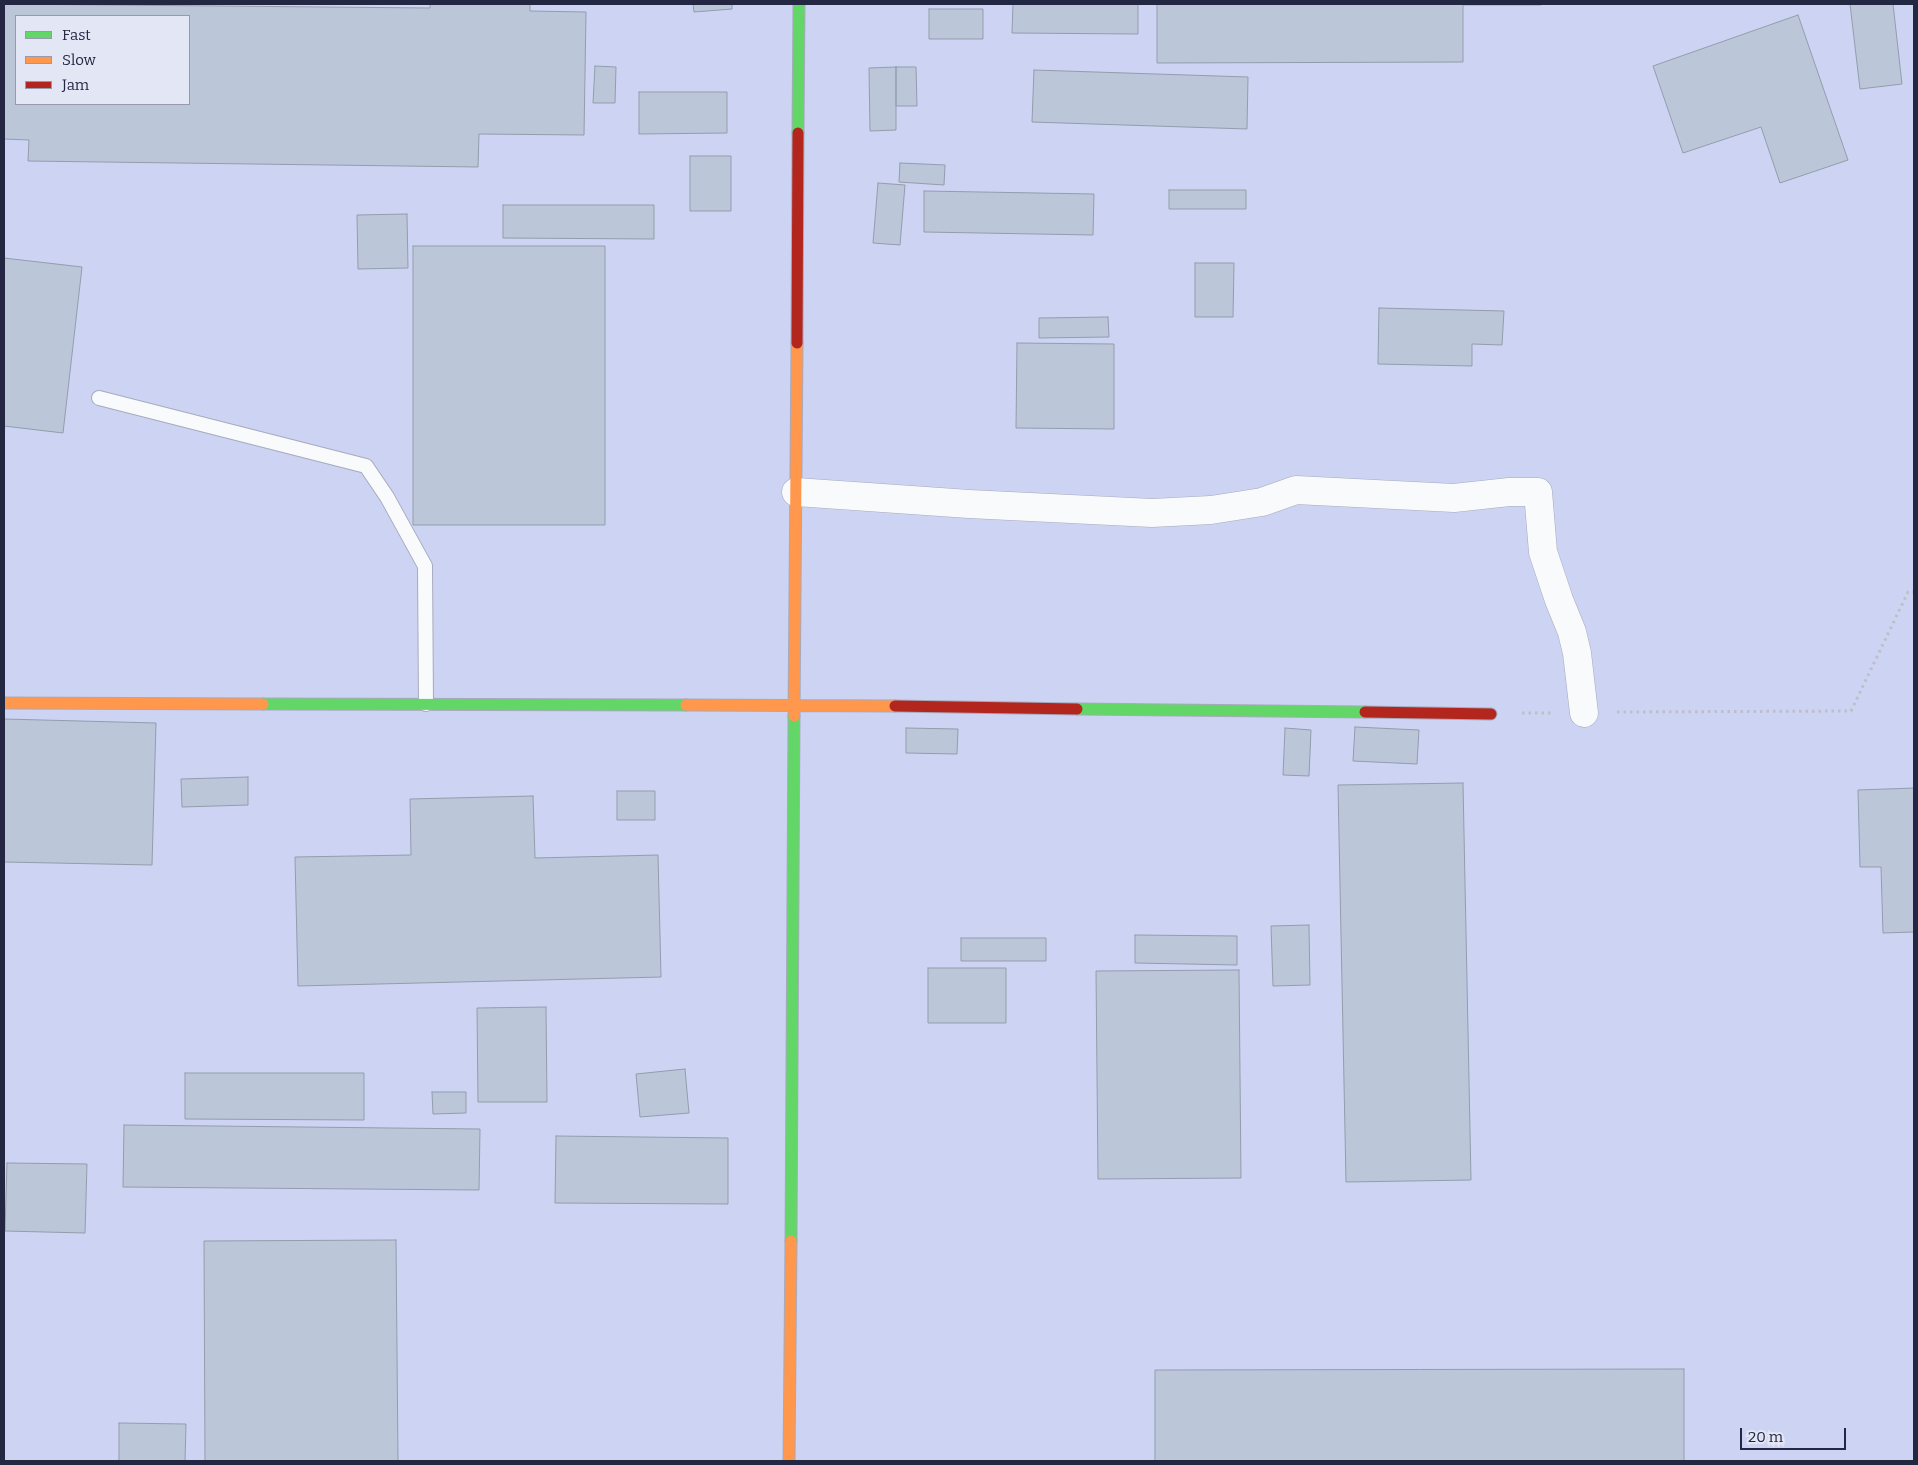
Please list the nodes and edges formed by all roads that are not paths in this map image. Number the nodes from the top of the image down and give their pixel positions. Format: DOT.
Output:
graph roads {
  1 [pos="799,4"];
  2 [pos="99,398"];
  3 [pos="796,492"];
  4 [pos="4,703"];
  5 [pos="426,704"];
  6 [pos="794,705"];
  7 [pos="1584,713"];
  8 [pos="1491,714"];
  9 [pos="789,1461"];
  1 -- 3 [label="street"];
  2 -- 5 [label="lane"];
  3 -- 6 [label="street"];
  3 -- 7 [label="street"];
  4 -- 5 [label="street"];
  5 -- 6 [label="street"];
  6 -- 8 [label="street"];
  6 -- 9 [label="street"];
}
